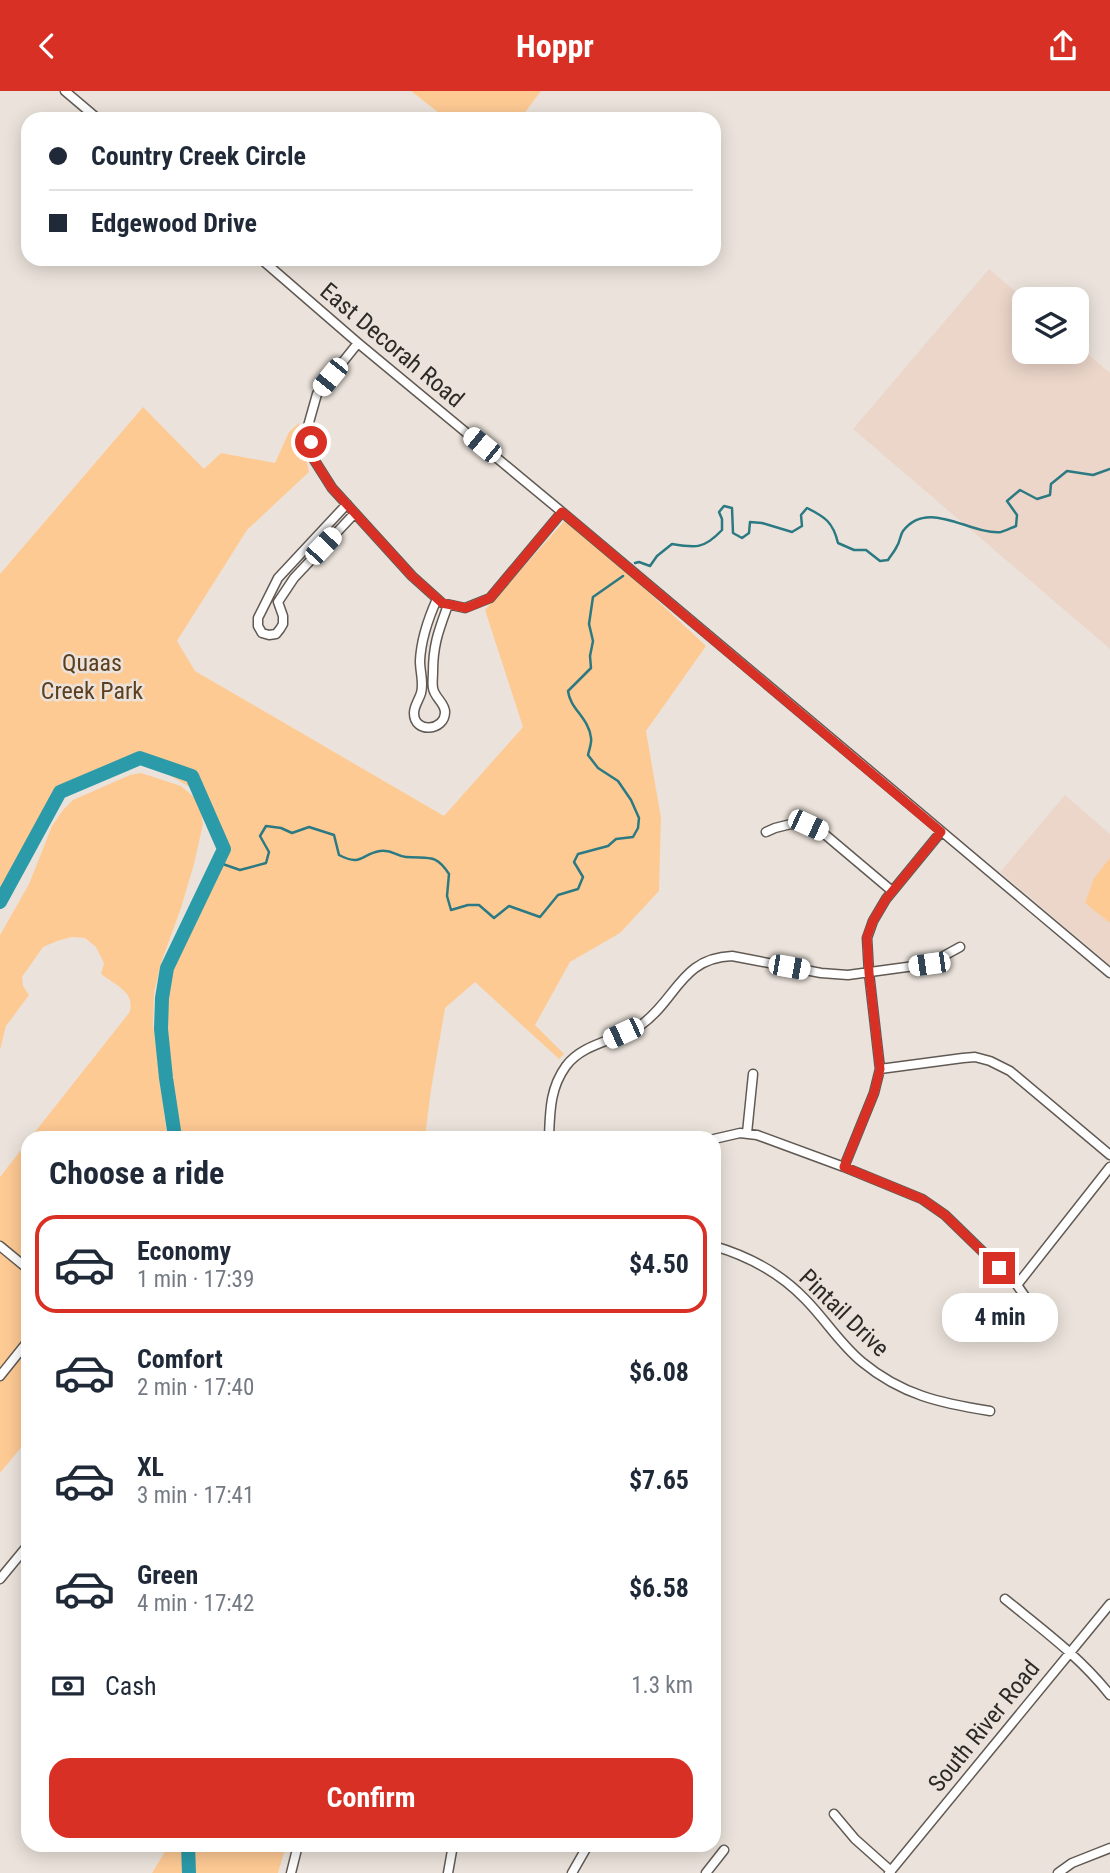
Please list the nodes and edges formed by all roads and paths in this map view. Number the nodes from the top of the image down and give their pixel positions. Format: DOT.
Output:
graph roads {
  1 [pos="65,91"];
  2 [pos="90,112"];
  3 [pos="269,266"];
  4 [pos="358,343"];
  5 [pos="347,504"];
  6 [pos="562,512"];
  7 [pos="355,513"];
  8 [pos="437,599"];
  9 [pos="448,605"];
  10 [pos="766,832"];
  11 [pos="941,832"];
  12 [pos="892,891"];
  13 [pos="960,947"];
  14 [pos="869,973"];
  15 [pos="1110,973"];
  16 [pos="880,1069"];
  17 [pos="753,1074"];
  18 [pos="549,1131"];
  19 [pos="747,1133"];
  20 [pos="721,1137"];
  21 [pos="1110,1155"];
  22 [pos="844,1167"];
  23 [pos="1110,1167"];
  24 [pos="0,1246"];
  25 [pos="721,1248"];
  26 [pos="21,1263"];
  27 [pos="1017,1285"];
  28 [pos="1046,1328"];
  29 [pos="21,1350"];
  30 [pos="0,1376"];
  31 [pos="990,1411"];
  32 [pos="21,1554"];
  33 [pos="0,1579"];
  34 [pos="1005,1599"];
  35 [pos="1110,1604"];
  36 [pos="1070,1652"];
  37 [pos="1110,1695"];
  38 [pos="834,1814"];
  39 [pos="1110,1848"];
  40 [pos="724,1850"];
  41 [pos="296,1852"];
  42 [pos="452,1852"];
  43 [pos="584,1852"];
  44 [pos="890,1872"];
  45 [pos="291,1873"];
  46 [pos="448,1873"];
  47 [pos="572,1873"];
  48 [pos="706,1873"];
  49 [pos="1058,1873"];
  1 -- 2 [label="street"];
  3 -- 4 [label="street, East Decorah Road"];
  4 -- 5 [label="street"];
  4 -- 6 [label="street, East Decorah Road"];
  5 -- 7 [label="street"];
  5 -- 7 [label="street"];
  6 -- 9 [label="street"];
  6 -- 11 [label="street, East Decorah Road"];
  7 -- 8 [label="street"];
  8 -- 9 [label="street"];
  8 -- 9 [label="street"];
  10 -- 12 [label="street"];
  11 -- 12 [label="street"];
  11 -- 15 [label="street, East Decorah Road"];
  12 -- 14 [label="street"];
  13 -- 14 [label="street"];
  14 -- 16 [label="street"];
  14 -- 18 [label="street"];
  16 -- 21 [label="street"];
  16 -- 22 [label="street"];
  17 -- 19 [label="street"];
  19 -- 20 [label="street"];
  19 -- 22 [label="street"];
  22 -- 27 [label="street"];
  23 -- 27 [label="street"];
  24 -- 26 [label="street"];
  25 -- 31 [label="street, Pintail Drive"];
  27 -- 28 [label="street"];
  29 -- 30 [label="street"];
  32 -- 33 [label="street"];
  34 -- 36 [label="street"];
  35 -- 36 [label="street, South River Road"];
  36 -- 37 [label="street"];
  36 -- 44 [label="street, South River Road"];
  38 -- 44 [label="street"];
  39 -- 49 [label="street"];
  40 -- 48 [label="street"];
  41 -- 45 [label="street"];
  42 -- 46 [label="street"];
  43 -- 47 [label="street"];
}
